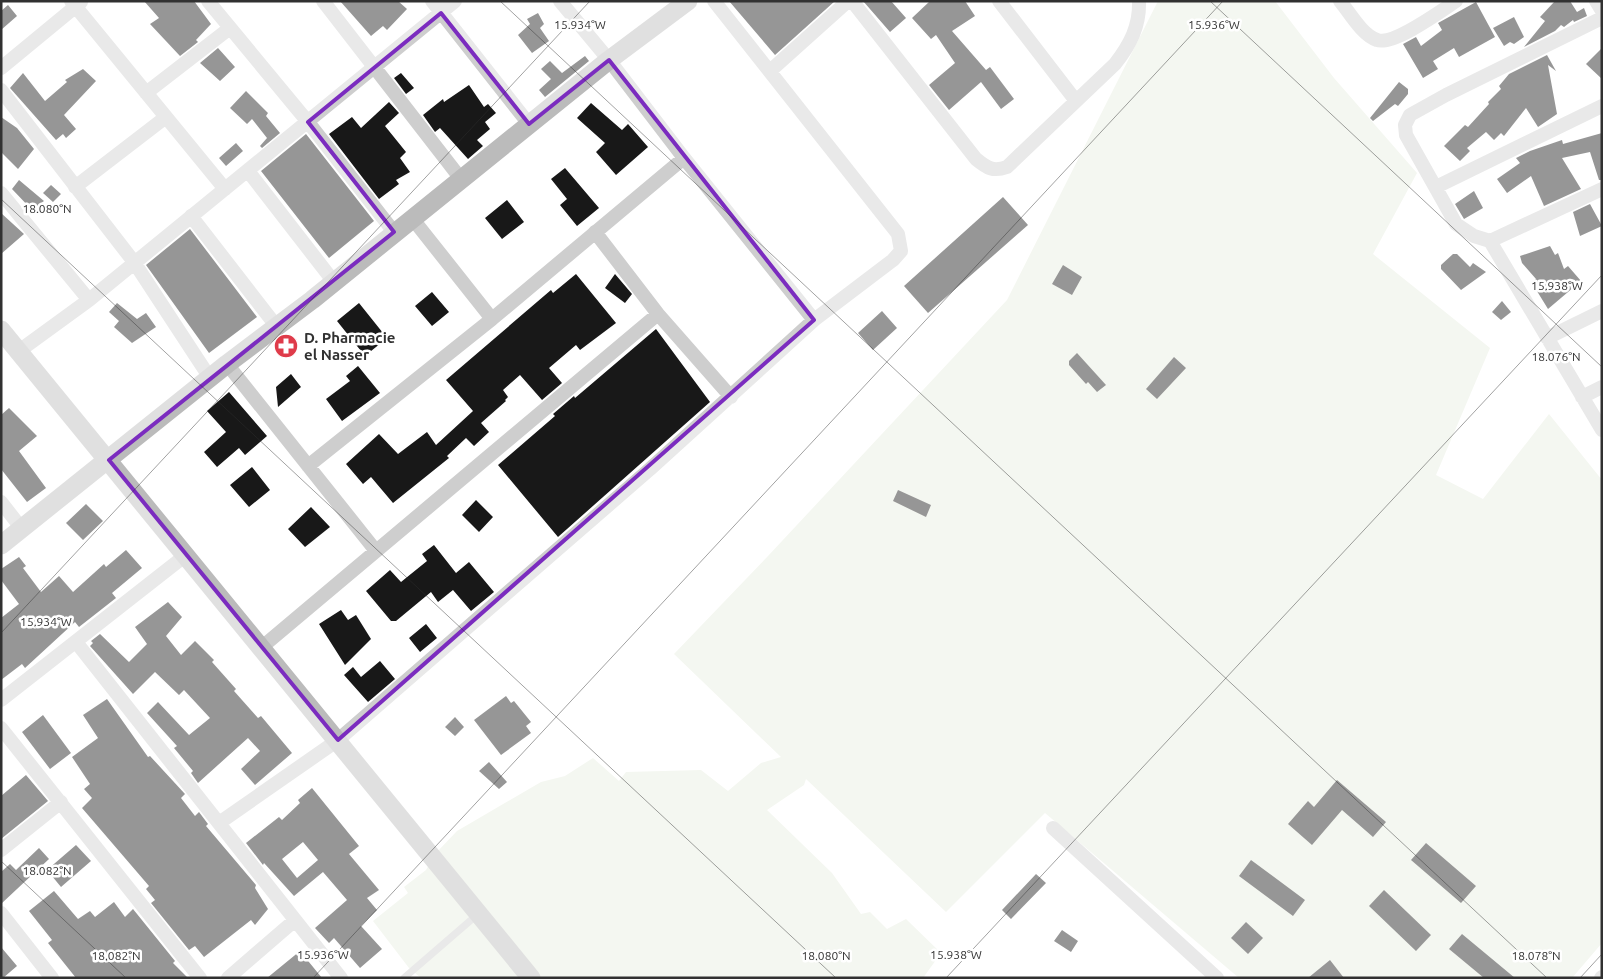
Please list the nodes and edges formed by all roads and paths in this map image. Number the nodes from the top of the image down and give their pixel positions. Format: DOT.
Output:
graph roads {
  1 [pos="208,1"];
  2 [pos="323,1"];
  3 [pos="432,1"];
  4 [pos="455,1"];
  5 [pos="560,1"];
  6 [pos="688,1"];
  7 [pos="714,1"];
  8 [pos="850,1"];
  9 [pos="998,1"];
  10 [pos="1139,1"];
  11 [pos="1340,1"];
  12 [pos="1456,1"];
  13 [pos="1596,1"];
  14 [pos="76,3"];
  15 [pos="1602,11"];
  16 [pos="441,13"];
  17 [pos="1602,18"];
  18 [pos="230,28"];
  19 [pos="609,60"];
  20 [pos="1,68"];
  21 [pos="372,68"];
  22 [pos="770,71"];
  23 [pos="1,90"];
  24 [pos="146,93"];
  25 [pos="1076,101"];
  26 [pos="1602,106"];
  27 [pos="166,117"];
  28 [pos="308,122"];
  29 [pos="529,124"];
  30 [pos="684,158"];
  31 [pos="248,171"];
  32 [pos="461,179"];
  33 [pos="75,186"];
  34 [pos="1436,187"];
  35 [pos="1602,188"];
  36 [pos="225,189"];
  37 [pos="1,193"];
  38 [pos="191,216"];
  39 [pos="412,218"];
  40 [pos="394,232"];
  41 [pos="595,232"];
  42 [pos="1490,241"];
  43 [pos="134,262"];
  44 [pos="334,282"];
  45 [pos="89,300"];
  46 [pos="1602,311"];
  47 [pos="658,314"];
  48 [pos="492,319"];
  49 [pos="814,320"];
  50 [pos="277,327"];
  51 [pos="1,330"];
  52 [pos="1547,338"];
  53 [pos="20,351"];
  54 [pos="227,364"];
  55 [pos="210,378"];
  56 [pos="1602,387"];
  57 [pos="731,397"];
  58 [pos="1582,397"];
  59 [pos="1602,430"];
  60 [pos="109,460"];
  61 [pos="308,466"];
  62 [pos="1,502"];
  63 [pos="22,528"];
  64 [pos="1,545"];
  65 [pos="376,551"];
  66 [pos="186,555"];
  67 [pos="76,642"];
  68 [pos="262,647"];
  69 [pos="1,700"];
  70 [pos="1,728"];
  71 [pos="338,740"];
  72 [pos="61,802"];
  73 [pos="219,823"];
  74 [pos="1053,828"];
  75 [pos="1,850"];
  76 [pos="1,913"];
  77 [pos="478,914"];
  78 [pos="294,921"];
  79 [pos="46,976"];
  80 [pos="200,978"];
  81 [pos="228,978"];
  82 [pos="341,978"];
  83 [pos="404,978"];
  84 [pos="531,978"];
  85 [pos="1217,978"];
  1 -- 18 [label="street"];
  2 -- 21 [label="street"];
  3 -- 16 [label="street"];
  4 -- 16 [label="street"];
  5 -- 19 [label="street"];
  6 -- 19 [label="main road"];
  7 -- 22 [label="street"];
  8 -- 22 [label="street"];
  8 -- 25 [label="street"];
  9 -- 25 [label="street"];
  10 -- 25 [label="street"];
  11 -- 12 [label="street"];
  13 -- 15 [label="street"];
  14 -- 20 [label="street"];
  14 -- 24 [label="street"];
  16 -- 21 [label="street"];
  16 -- 29 [label="street"];
  17 -- 34 [label="street"];
  18 -- 24 [label="street"];
  18 -- 28 [label="street"];
  19 -- 29 [label="main road"];
  19 -- 30 [label="street"];
  21 -- 28 [label="street"];
  21 -- 32 [label="street"];
  22 -- 49 [label="street"];
  23 -- 33 [label="street"];
  24 -- 27 [label="street"];
  26 -- 34 [label="street"];
  27 -- 33 [label="street"];
  27 -- 36 [label="street"];
  28 -- 31 [label="street"];
  28 -- 40 [label="street"];
  29 -- 32 [label="main road"];
  30 -- 41 [label="street"];
  30 -- 49 [label="street"];
  31 -- 36 [label="street"];
  31 -- 44 [label="street"];
  32 -- 39 [label="main road"];
  33 -- 43 [label="street"];
  34 -- 42 [label="street"];
  35 -- 42 [label="street"];
  36 -- 38 [label="street"];
  37 -- 45 [label="street"];
  38 -- 43 [label="street"];
  38 -- 50 [label="street"];
  39 -- 40 [label="main road"];
  39 -- 48 [label="street"];
  40 -- 44 [label="main road"];
  41 -- 47 [label="street"];
  41 -- 48 [label="street"];
  42 -- 52 [label="street"];
  43 -- 45 [label="street"];
  43 -- 55 [label="street"];
  44 -- 50 [label="main road"];
  45 -- 53 [label="street"];
  46 -- 52 [label="street"];
  47 -- 57 [label="street"];
  47 -- 65 [label="street"];
  48 -- 61 [label="street"];
  49 -- 57 [label="street"];
  50 -- 54 [label="main road"];
  51 -- 53 [label="main road"];
  52 -- 58 [label="street"];
  53 -- 60 [label="main road"];
  54 -- 55 [label="main road"];
  54 -- 61 [label="street"];
  55 -- 60 [label="main road"];
  56 -- 58 [label="street"];
  57 -- 71 [label="street"];
  58 -- 59 [label="street"];
  60 -- 63 [label="main road"];
  60 -- 66 [label="main road"];
  61 -- 65 [label="street"];
  62 -- 63 [label="street"];
  63 -- 64 [label="main road"];
  65 -- 68 [label="street"];
  66 -- 67 [label="street"];
  66 -- 68 [label="main road"];
  67 -- 69 [label="street"];
  67 -- 73 [label="street"];
  68 -- 71 [label="main road"];
  70 -- 72 [label="street"];
  71 -- 73 [label="street"];
  71 -- 77 [label="main road"];
  72 -- 75 [label="street"];
  72 -- 80 [label="street"];
  73 -- 78 [label="street"];
  74 -- 85 [label="street"];
  76 -- 79 [label="street"];
  77 -- 83 [label="lane"];
  77 -- 84 [label="main road"];
  78 -- 81 [label="street"];
  78 -- 82 [label="street"];
}
